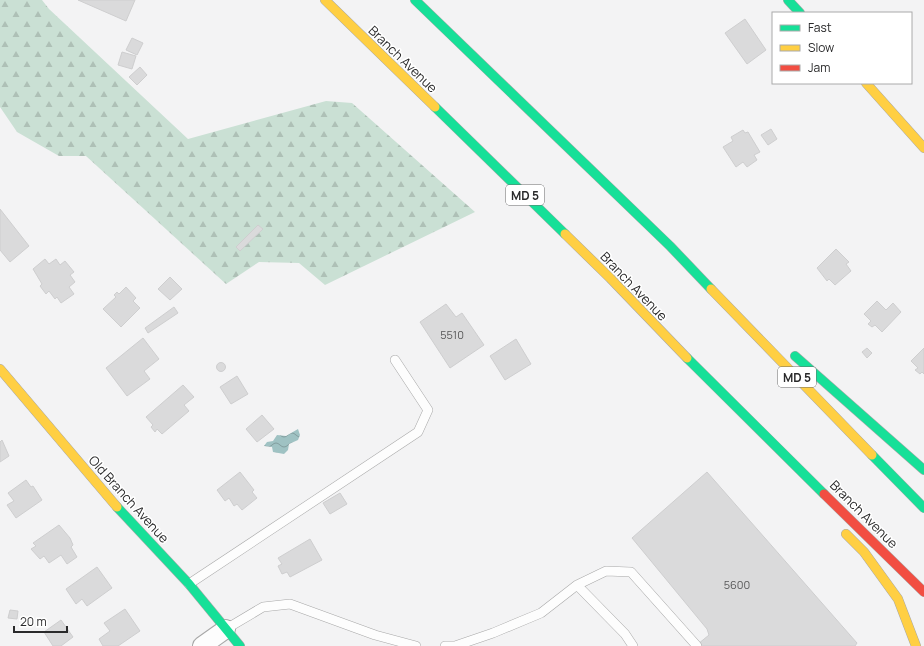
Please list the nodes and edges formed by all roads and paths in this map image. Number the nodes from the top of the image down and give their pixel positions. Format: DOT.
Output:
graph roads {
  1 [pos="324,0"];
  2 [pos="415,0"];
  3 [pos="424,0"];
  4 [pos="788,0"];
  5 [pos="799,12"];
  6 [pos="462,44"];
  7 [pos="867,84"];
  8 [pos="924,148"];
  9 [pos="670,246"];
  10 [pos="758,324"];
  11 [pos="788,350"];
  12 [pos="395,360"];
  13 [pos="0,370"];
  14 [pos="723,394"];
  15 [pos="752,436"];
  16 [pos="924,470"];
  17 [pos="924,508"];
  18 [pos="837,525"];
  19 [pos="189,584"];
  20 [pos="577,584"];
  21 [pos="924,592"];
  22 [pos="226,629"];
  23 [pos="375,635"];
  24 [pos="202,646"];
  25 [pos="240,646"];
  26 [pos="384,646"];
  27 [pos="416,646"];
  28 [pos="445,646"];
  29 [pos="633,646"];
  30 [pos="697,646"];
  31 [pos="916,646"];
  1 -- 14 [label="main road, Branch Avenue / MD 5"];
  2 -- 6 [label="main road, MD 5"];
  3 -- 6 [label="main road"];
  4 -- 5 [label="main road"];
  6 -- 9 [label="main road, MD 5"];
  7 -- 8 [label="main road"];
  9 -- 10 [label="main road"];
  9 -- 17 [label="main road, MD 5"];
  11 -- 16 [label="main road"];
  12 -- 19 [label="lane"];
  13 -- 19 [label="main road, Old Branch Avenue"];
  14 -- 15 [label="main road"];
  14 -- 21 [label="main road, Branch Avenue / MD 5"];
  18 -- 31 [label="main road"];
  19 -- 22 [label="main road, Old Branch Avenue"];
  20 -- 28 [label="lane"];
  20 -- 29 [label="lane"];
  20 -- 30 [label="lane"];
  22 -- 23 [label="lane"];
  22 -- 24 [label="street"];
  22 -- 25 [label="main road, Old Branch Avenue"];
  23 -- 26 [label="lane"];
  23 -- 27 [label="lane"];
}
